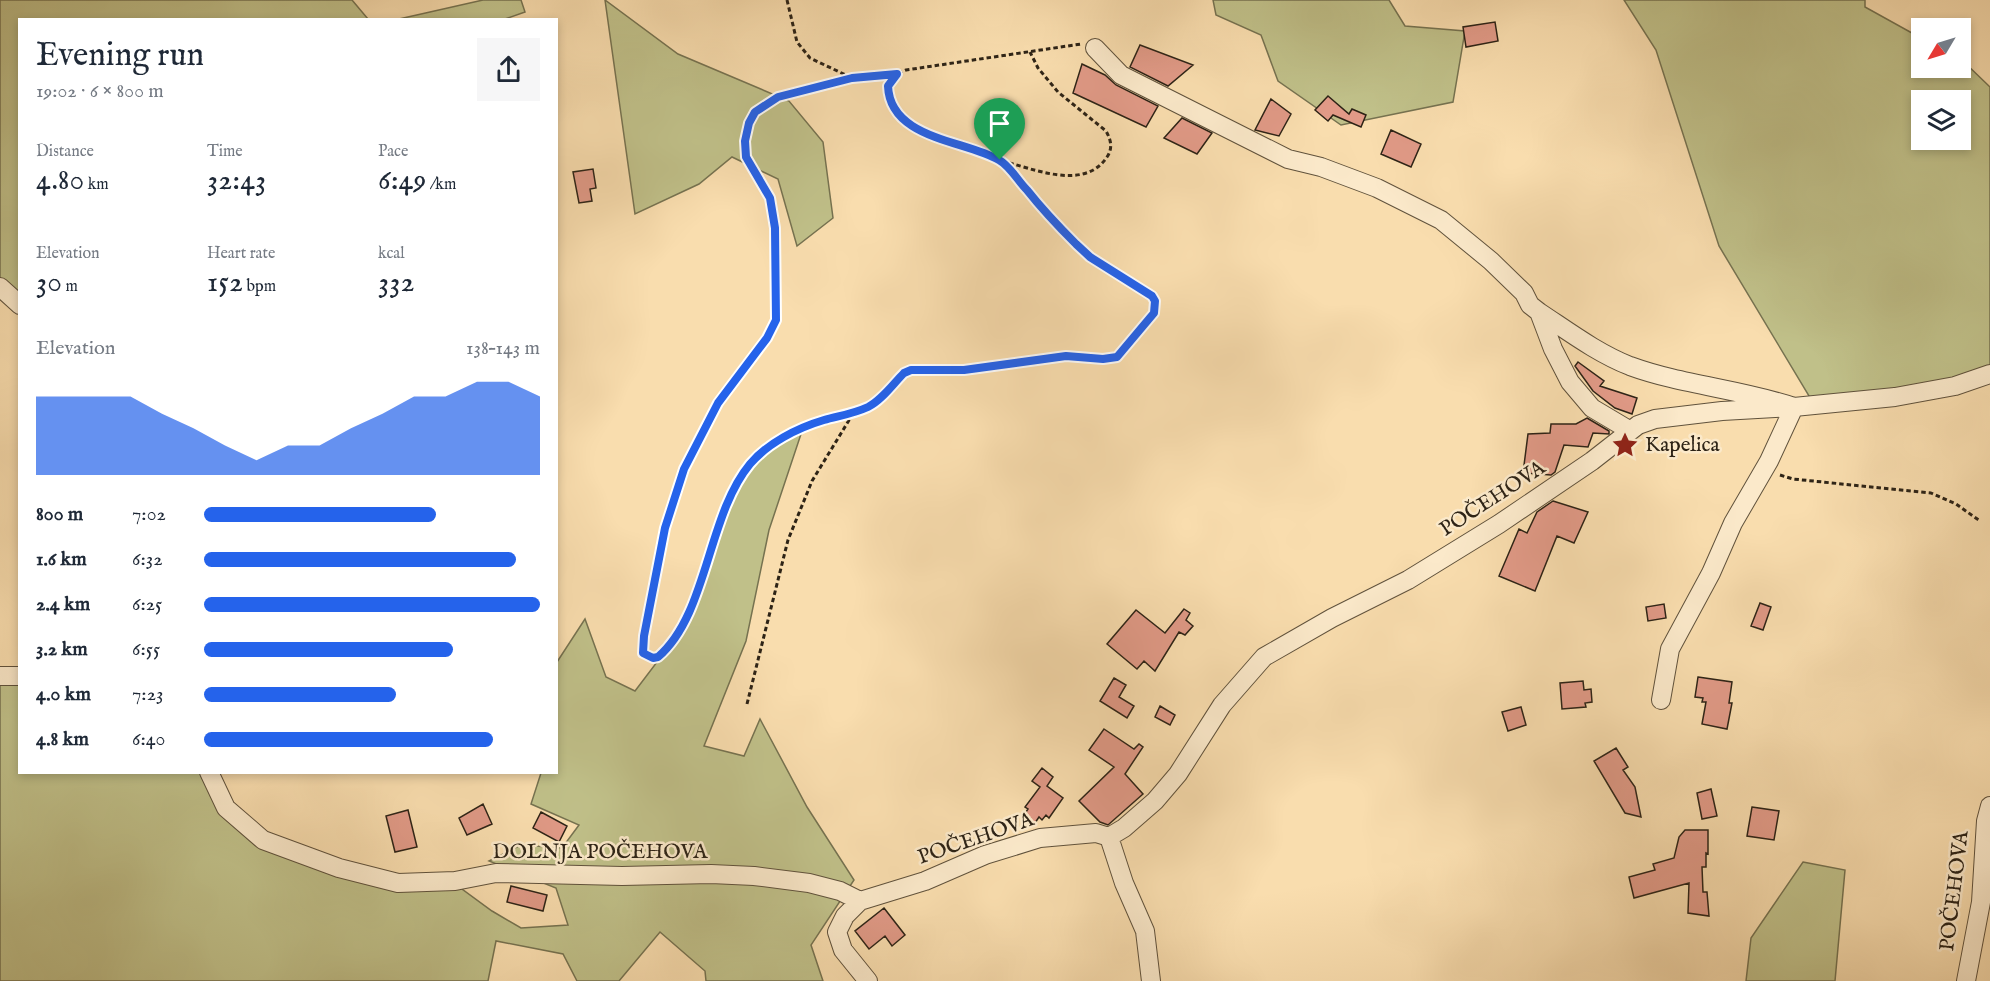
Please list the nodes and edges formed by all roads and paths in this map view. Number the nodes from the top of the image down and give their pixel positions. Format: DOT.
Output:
graph roads {
  1 [pos="786,0"];
  2 [pos="1095,48"];
  3 [pos="1030,52"];
  4 [pos="897,74"];
  5 [pos="852,78"];
  6 [pos="1000,160"];
  7 [pos="0,285"];
  8 [pos="18,290"];
  9 [pos="18,303"];
  10 [pos="1539,312"];
  11 [pos="1990,375"];
  12 [pos="1794,407"];
  13 [pos="854,412"];
  14 [pos="1629,430"];
  15 [pos="1768,463"];
  16 [pos="1980,521"];
  17 [pos="0,676"];
  18 [pos="18,676"];
  19 [pos="1661,700"];
  20 [pos="747,704"];
  21 [pos="209,774"];
  22 [pos="1990,806"];
  23 [pos="1109,837"];
  24 [pos="860,901"];
  25 [pos="868,981"];
  26 [pos="1150,981"];
  27 [pos="1966,981"];
  1 -- 5 [label="path"];
  2 -- 3 [label="path"];
  2 -- 10 [label="street"];
  3 -- 4 [label="path"];
  3 -- 6 [label="path"];
  4 -- 5 [label="path"];
  4 -- 6 [label="path"];
  5 -- 13 [label="path"];
  6 -- 13 [label="path"];
  7 -- 8 [label="street"];
  7 -- 9 [label="street"];
  10 -- 12 [label="street"];
  10 -- 14 [label="street"];
  11 -- 12 [label="street, POČEHOVA"];
  12 -- 14 [label="street, POČEHOVA"];
  12 -- 15 [label="street"];
  13 -- 20 [label="path"];
  14 -- 23 [label="street, POČEHOVA"];
  15 -- 16 [label="path"];
  15 -- 19 [label="street"];
  17 -- 18 [label="street"];
  21 -- 24 [label="street, DOLNJA POČEHOVA"];
  22 -- 27 [label="street, POČEHOVA"];
  23 -- 24 [label="street, POČEHOVA"];
  23 -- 26 [label="street"];
  24 -- 25 [label="street"];
}
